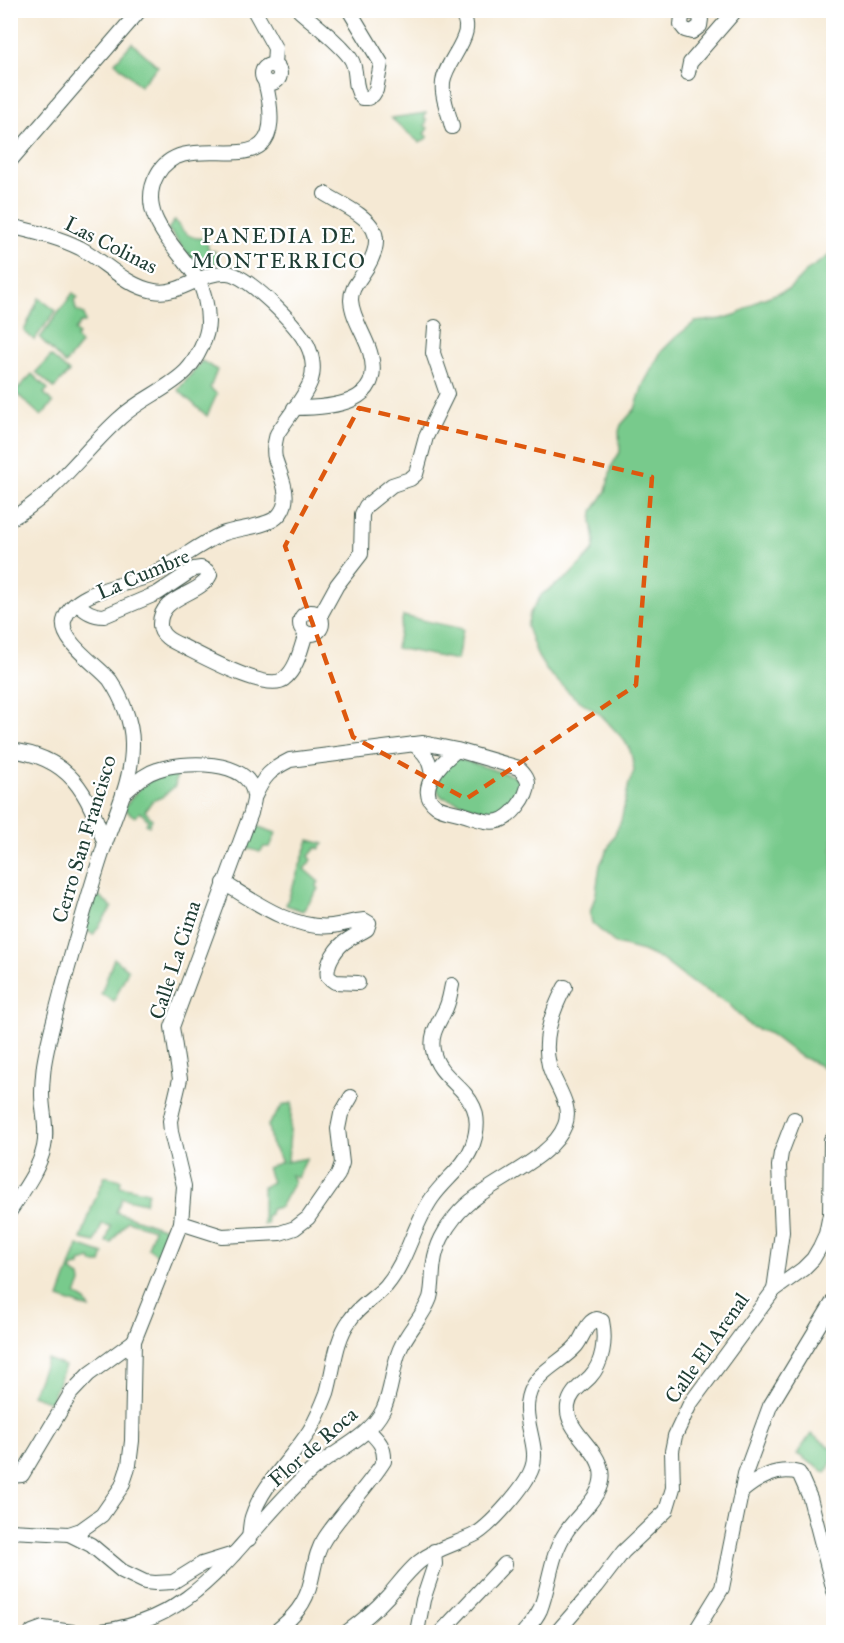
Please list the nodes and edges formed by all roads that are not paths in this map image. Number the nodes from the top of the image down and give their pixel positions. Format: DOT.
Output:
graph roads {
  1 [pos="140,10"];
  2 [pos="254,10"];
  3 [pos="299,10"];
  4 [pos="350,10"];
  5 [pos="458,10"];
  6 [pos="736,10"];
  7 [pos="688,74"];
  8 [pos="452,128"];
  9 [pos="10,161"];
  10 [pos="325,194"];
  11 [pos="10,226"];
  12 [pos="198,280"];
  13 [pos="435,327"];
  14 [pos="294,408"];
  15 [pos="10,519"];
  16 [pos="77,603"];
  17 [pos="413,744"];
  18 [pos="10,750"];
  19 [pos="457,750"];
  20 [pos="432,776"];
  21 [pos="123,794"];
  22 [pos="255,796"];
  23 [pos="118,808"];
  24 [pos="94,810"];
  25 [pos="105,844"];
  26 [pos="224,883"];
  27 [pos="358,983"];
  28 [pos="452,986"];
  29 [pos="565,987"];
  30 [pos="351,1097"];
  31 [pos="794,1119"];
  32 [pos="831,1140"];
  33 [pos="10,1210"];
  34 [pos="181,1223"];
  35 [pos="774,1290"];
  36 [pos="834,1300"];
  37 [pos="134,1341"];
  38 [pos="368,1430"];
  39 [pos="16,1476"];
  40 [pos="741,1491"];
  41 [pos="91,1524"];
  42 [pos="10,1531"];
  43 [pos="69,1534"];
  44 [pos="249,1539"];
  45 [pos="91,1545"];
  46 [pos="434,1551"];
  47 [pos="236,1554"];
  48 [pos="505,1564"];
  49 [pos="834,1591"];
  50 [pos="32,1632"];
  51 [pos="73,1632"];
  52 [pos="91,1632"];
  53 [pos="275,1632"];
  54 [pos="347,1632"];
  55 [pos="417,1632"];
  56 [pos="441,1632"];
  57 [pos="524,1632"];
  58 [pos="557,1632"];
  59 [pos="695,1632"];
  1 -- 9 [label="street"];
  2 -- 12 [label="street"];
  3 -- 4 [label="street"];
  5 -- 8 [label="street"];
  6 -- 7 [label="street"];
  10 -- 14 [label="street"];
  11 -- 12 [label="street, Las Colinas"];
  12 -- 14 [label="street, Las Colinas"];
  12 -- 15 [label="street"];
  13 -- 16 [label="street, La Cumbre"];
  14 -- 16 [label="street"];
  16 -- 21 [label="street, Cerro San Francisco"];
  17 -- 19 [label="street, Calle La Cima"];
  17 -- 20 [label="street"];
  17 -- 22 [label="street, Calle La Cima"];
  18 -- 24 [label="street"];
  19 -- 20 [label="street"];
  19 -- 20 [label="street"];
  21 -- 22 [label="street"];
  21 -- 23 [label="street, Cerro San Francisco"];
  22 -- 26 [label="street, Calle La Cima"];
  23 -- 24 [label="street"];
  23 -- 25 [label="street, Cerro San Francisco"];
  24 -- 25 [label="street"];
  25 -- 33 [label="street, Cerro San Francisco"];
  26 -- 27 [label="street"];
  26 -- 34 [label="street, Calle La Cima"];
  28 -- 44 [label="street"];
  29 -- 38 [label="street, Flor de Roca"];
  30 -- 34 [label="street"];
  31 -- 35 [label="street"];
  32 -- 35 [label="street, Calle El Arenal"];
  34 -- 37 [label="street, Calle La Cima"];
  35 -- 58 [label="street, Calle El Arenal"];
  36 -- 40 [label="street"];
  37 -- 39 [label="street"];
  37 -- 41 [label="street, Calle La Cima"];
  38 -- 44 [label="street, Flor de Roca"];
  38 -- 53 [label="street"];
  40 -- 49 [label="street"];
  40 -- 59 [label="street"];
  41 -- 43 [label="street"];
  41 -- 45 [label="street"];
  42 -- 43 [label="street"];
  43 -- 45 [label="street"];
  44 -- 47 [label="street, Flor de Roca"];
  45 -- 47 [label="street"];
  46 -- 54 [label="street"];
  46 -- 55 [label="street"];
  46 -- 57 [label="street"];
  47 -- 52 [label="street, Flor de Roca"];
  48 -- 56 [label="street"];
  50 -- 51 [label="street"];
}
